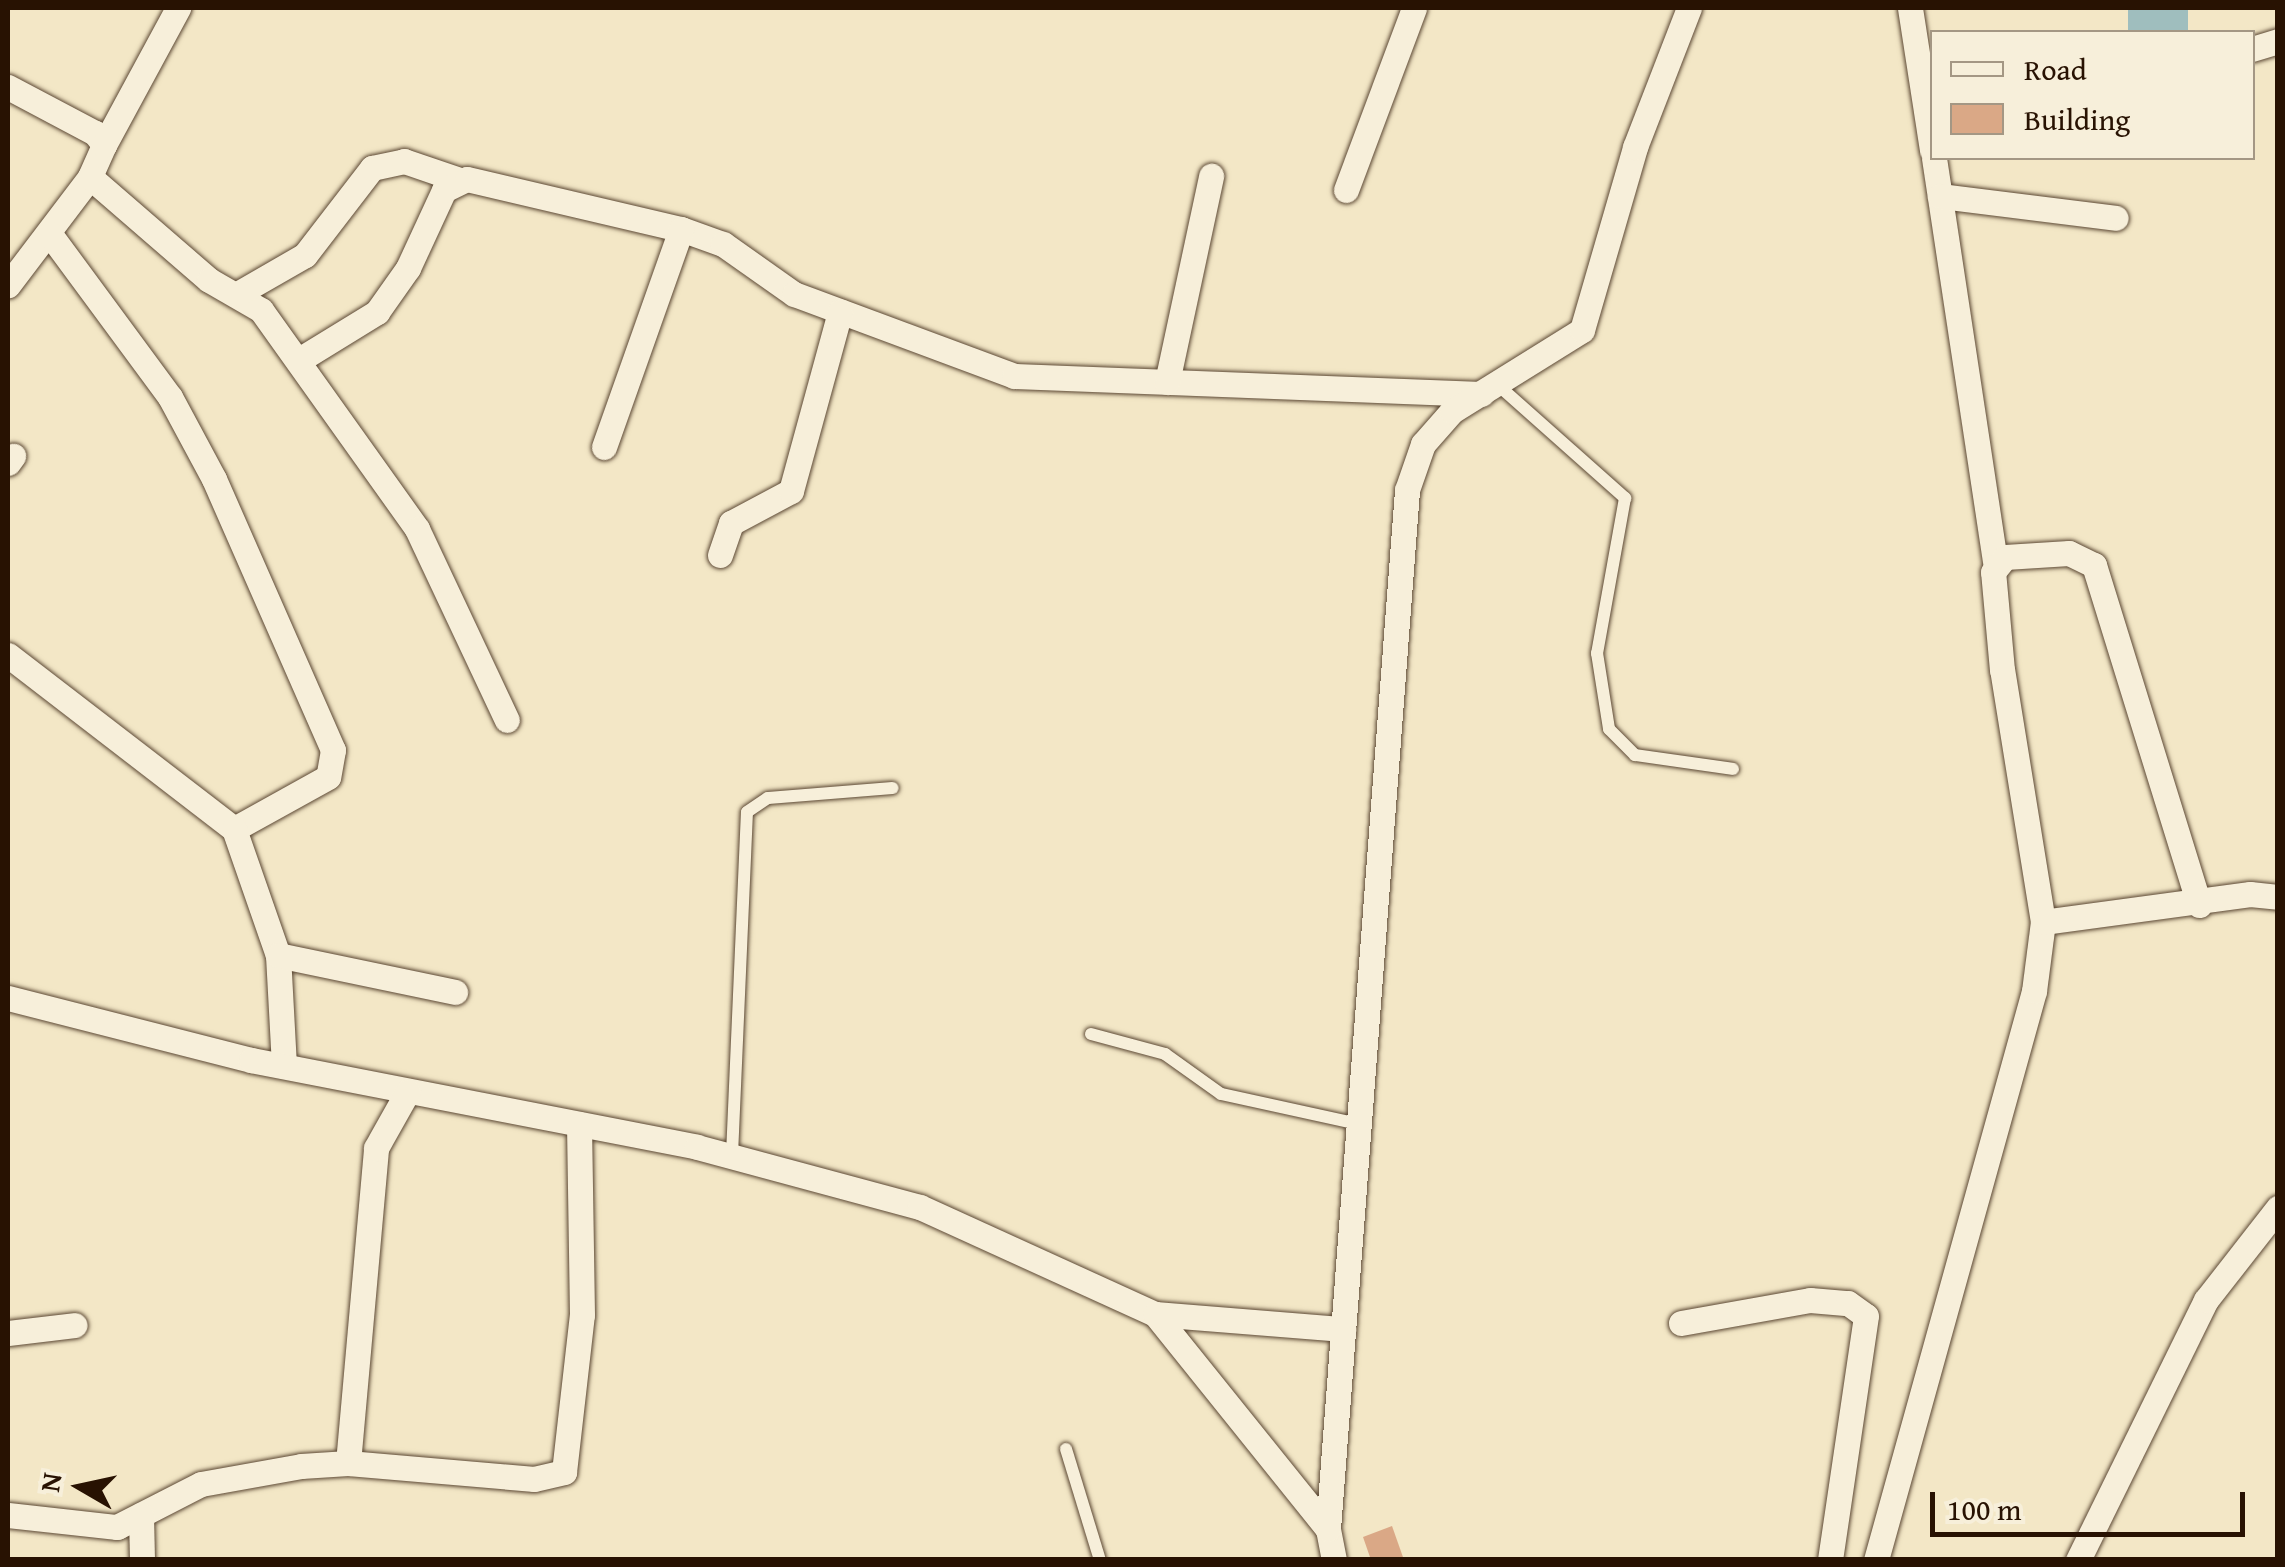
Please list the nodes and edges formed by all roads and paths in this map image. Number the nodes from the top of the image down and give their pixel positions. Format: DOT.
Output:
graph roads {
  1 [pos="178,8"];
  2 [pos="1414,8"];
  3 [pos="1689,8"];
  4 [pos="1910,8"];
  5 [pos="8,87"];
  6 [pos="1930,135"];
  7 [pos="104,145"];
  8 [pos="1934,160"];
  9 [pos="1211,176"];
  10 [pos="90,177"];
  11 [pos="457,178"];
  12 [pos="1346,190"];
  13 [pos="1940,196"];
  14 [pos="2116,218"];
  15 [pos="680,228"];
  16 [pos="49,232"];
  17 [pos="8,285"];
  18 [pos="239,293"];
  19 [pos="840,312"];
  20 [pos="299,360"];
  21 [pos="1167,382"];
  22 [pos="1491,390"];
  23 [pos="604,447"];
  24 [pos="720,555"];
  25 [pos="1996,564"];
  26 [pos="8,655"];
  27 [pos="507,720"];
  28 [pos="1733,769"];
  29 [pos="893,788"];
  30 [pos="234,829"];
  31 [pos="2278,898"];
  32 [pos="2199,905"];
  33 [pos="2043,922"];
  34 [pos="278,955"];
  35 [pos="455,992"];
  36 [pos="8,998"];
  37 [pos="1091,1034"];
  38 [pos="284,1066"];
  39 [pos="408,1090"];
  40 [pos="578,1124"];
  41 [pos="1358,1124"];
  42 [pos="732,1155"];
  43 [pos="2278,1208"];
  44 [pos="1155,1314"];
  45 [pos="1681,1323"];
  46 [pos="75,1325"];
  47 [pos="1343,1330"];
  48 [pos="8,1333"];
  49 [pos="1066,1449"];
  50 [pos="348,1462"];
  51 [pos="141,1514"];
  52 [pos="8,1515"];
  53 [pos="1328,1529"];
  54 [pos="142,1560"];
  55 [pos="1100,1560"];
  56 [pos="1334,1560"];
  57 [pos="1830,1560"];
  58 [pos="1876,1560"];
  59 [pos="2078,1560"];
  1 -- 7 [label="street"];
  2 -- 12 [label="street"];
  3 -- 22 [label="street"];
  4 -- 6 [label="street"];
  5 -- 7 [label="street"];
  7 -- 10 [label="street"];
  8 -- 13 [label="street"];
  9 -- 21 [label="street"];
  10 -- 16 [label="street"];
  10 -- 18 [label="street"];
  11 -- 15 [label="street"];
  11 -- 18 [label="street"];
  11 -- 20 [label="street"];
  13 -- 14 [label="street"];
  13 -- 25 [label="street"];
  15 -- 19 [label="street"];
  15 -- 23 [label="street"];
  16 -- 17 [label="street"];
  16 -- 30 [label="street"];
  18 -- 20 [label="street"];
  19 -- 21 [label="street"];
  19 -- 24 [label="street"];
  20 -- 27 [label="street"];
  21 -- 22 [label="street"];
  22 -- 28 [label="lane"];
  22 -- 41 [label="street"];
  25 -- 32 [label="street"];
  25 -- 33 [label="street"];
  26 -- 30 [label="street"];
  29 -- 42 [label="lane"];
  30 -- 34 [label="street"];
  31 -- 32 [label="street"];
  32 -- 33 [label="street"];
  33 -- 58 [label="street"];
  34 -- 35 [label="street"];
  34 -- 38 [label="street"];
  36 -- 38 [label="street"];
  37 -- 41 [label="lane"];
  38 -- 39 [label="street"];
  39 -- 40 [label="street"];
  39 -- 50 [label="street"];
  40 -- 42 [label="street"];
  40 -- 50 [label="street"];
  41 -- 47 [label="street"];
  42 -- 44 [label="street"];
  43 -- 59 [label="street"];
  44 -- 47 [label="street"];
  44 -- 53 [label="street"];
  45 -- 57 [label="street"];
  46 -- 48 [label="street"];
  47 -- 53 [label="street"];
  49 -- 55 [label="lane"];
  50 -- 51 [label="street"];
  51 -- 52 [label="street"];
  51 -- 54 [label="street"];
  53 -- 56 [label="street"];
}
